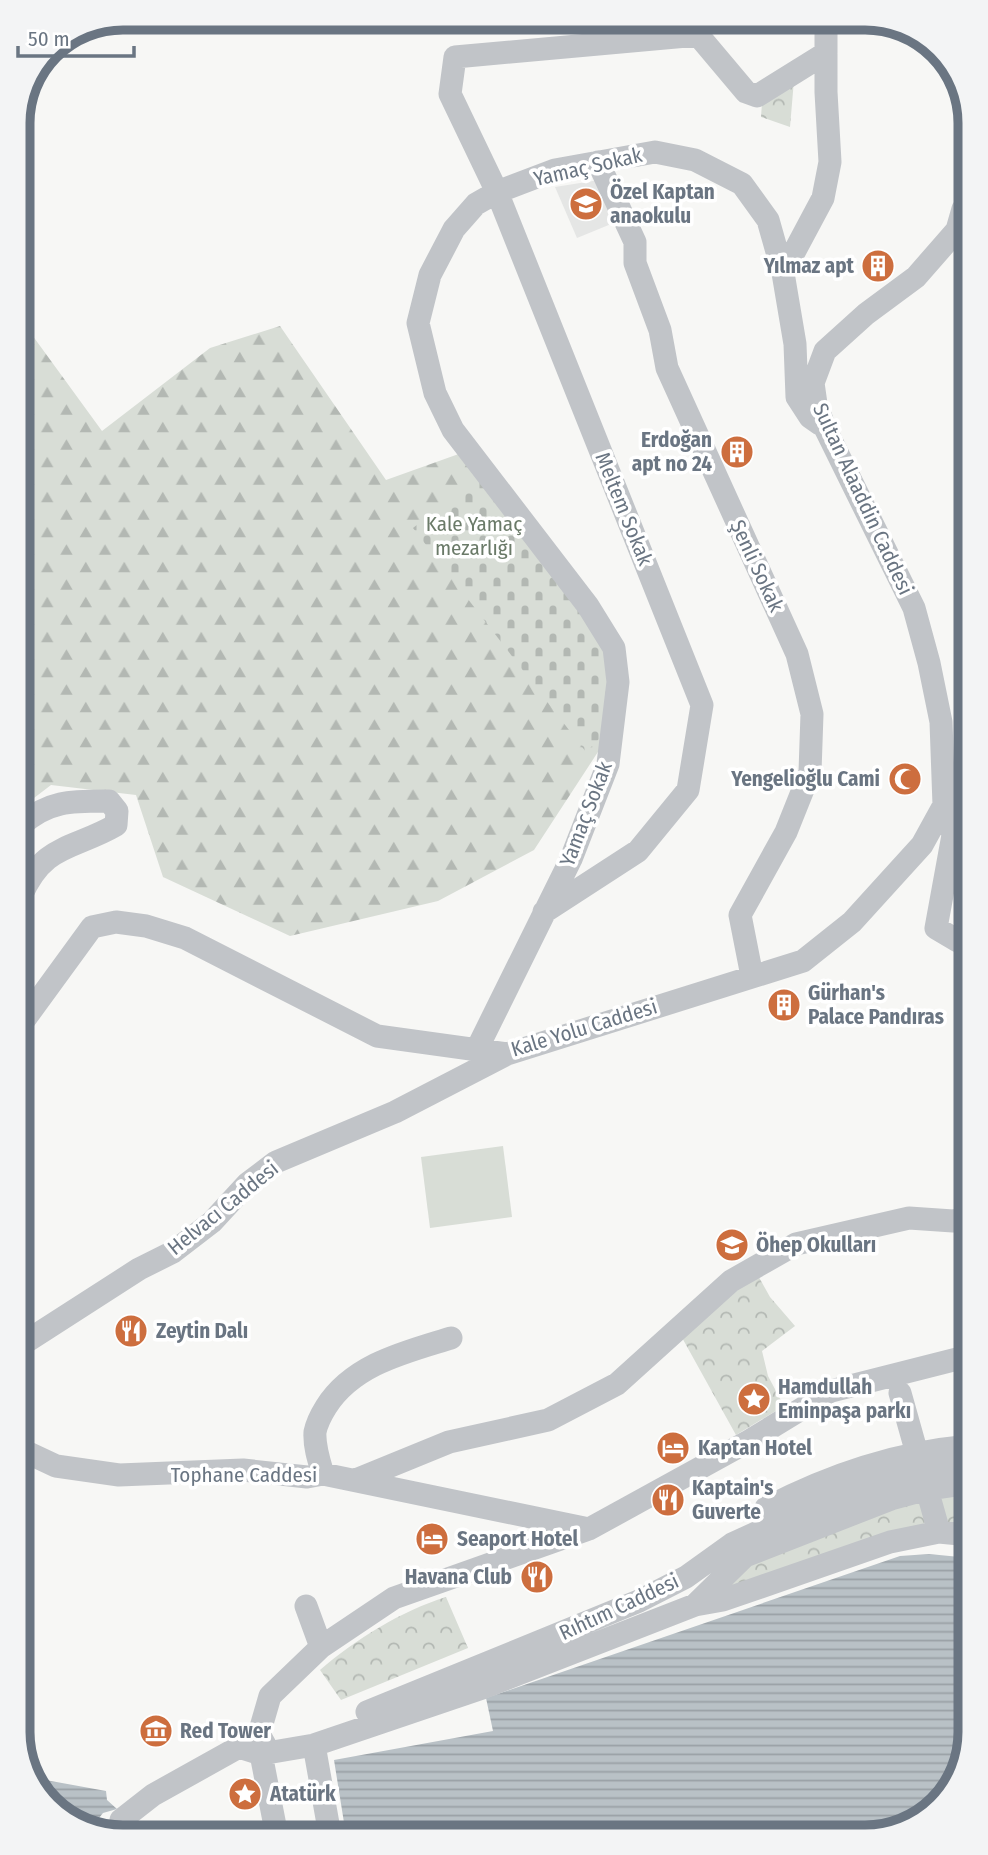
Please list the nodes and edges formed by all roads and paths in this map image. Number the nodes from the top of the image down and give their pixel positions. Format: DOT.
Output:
graph roads {
  1 [pos="826,30"];
  2 [pos="826,52"];
  3 [pos="598,162"];
  4 [pos="497,192"];
  5 [pos="958,226"];
  6 [pos="783,273"];
  7 [pos="825,428"];
  8 [pos="944,805"];
  9 [pos="30,818"];
  10 [pos="30,882"];
  11 [pos="544,912"];
  12 [pos="958,941"];
  13 [pos="752,976"];
  14 [pos="30,1012"];
  15 [pos="477,1051"];
  16 [pos="507,1054"];
  17 [pos="958,1220"];
  18 [pos="451,1338"];
  19 [pos="30,1339"];
  20 [pos="958,1359"];
  21 [pos="900,1393"];
  22 [pos="958,1452"];
  23 [pos="30,1454"];
  24 [pos="958,1465"];
  25 [pos="922,1470"];
  26 [pos="323,1474"];
  27 [pos="356,1480"];
  28 [pos="958,1480"];
  29 [pos="766,1508"];
  30 [pos="589,1529"];
  31 [pos="939,1532"];
  32 [pos="958,1534"];
  33 [pos="695,1605"];
  34 [pos="306,1606"];
  35 [pos="321,1647"];
  36 [pos="314,1745"];
  37 [pos="263,1750"];
  38 [pos="121,1821"];
  39 [pos="275,1825"];
  40 [pos="328,1825"];
  1 -- 2 [label="street"];
  2 -- 4 [label="street, Meltem Sokak"];
  2 -- 6 [label="street"];
  3 -- 4 [label="street, Yamaç Sokak"];
  3 -- 6 [label="street, Yamaç Sokak"];
  3 -- 13 [label="street, Şenli Sokak"];
  4 -- 11 [label="street, Yamaç Sokak"];
  4 -- 11 [label="street, Meltem Sokak"];
  5 -- 7 [label="street, Sultan Alaaddin Caddesi"];
  6 -- 7 [label="street, Yamaç Sokak"];
  7 -- 8 [label="street, Sultan Alaaddin Caddesi"];
  8 -- 12 [label="street"];
  8 -- 13 [label="street, Kale Yolu Caddesi"];
  9 -- 10 [label="street"];
  11 -- 15 [label="street, Yamaç Sokak"];
  13 -- 16 [label="street, Kale Yolu Caddesi"];
  14 -- 15 [label="street, Kale Yolu Caddesi"];
  15 -- 16 [label="street, Kale Yolu Caddesi"];
  16 -- 19 [label="street, Helvacı Caddesi"];
  17 -- 27 [label="street"];
  18 -- 26 [label="street"];
  20 -- 30 [label="street"];
  21 -- 25 [label="street"];
  22 -- 25 [label="street"];
  23 -- 26 [label="street, Tophane Caddesi"];
  24 -- 25 [label="street, Rıhtım Caddesi"];
  25 -- 28 [label="street"];
  25 -- 29 [label="street"];
  25 -- 31 [label="street"];
  25 -- 33 [label="street"];
  25 -- 37 [label="street, Rıhtım Caddesi"];
  26 -- 27 [label="street, Tophane Caddesi"];
  27 -- 30 [label="street, Tophane Caddesi"];
  30 -- 35 [label="street"];
  31 -- 32 [label="street"];
  31 -- 33 [label="street"];
  33 -- 36 [label="street"];
  34 -- 35 [label="street"];
  35 -- 37 [label="street"];
  36 -- 37 [label="street"];
  36 -- 40 [label="street"];
  37 -- 38 [label="street"];
  37 -- 39 [label="street"];
}
